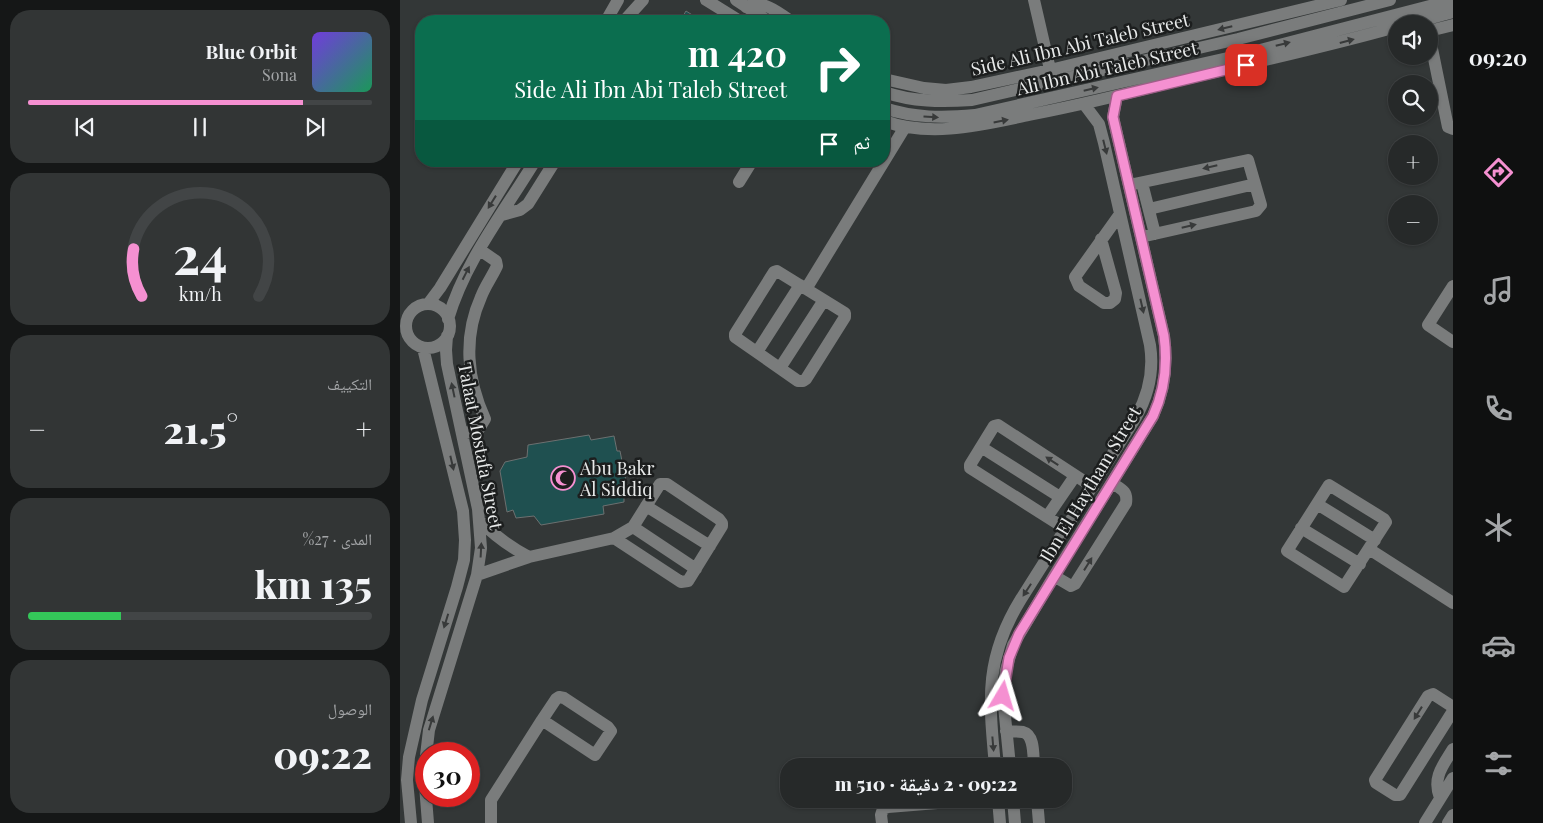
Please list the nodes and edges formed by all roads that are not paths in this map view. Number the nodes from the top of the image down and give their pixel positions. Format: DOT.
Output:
graph roads {
  1 [pos="618,0"];
  2 [pos="643,0"];
  3 [pos="706,0"];
  4 [pos="1034,0"];
  5 [pos="1341,0"];
  6 [pos="1390,0"];
  7 [pos="1453,0"];
  8 [pos="741,4"];
  9 [pos="1453,12"];
  10 [pos="609,15"];
  11 [pos="633,15"];
  12 [pos="729,15"];
  13 [pos="758,15"];
  14 [pos="782,15"];
  15 [pos="1438,21"];
  16 [pos="1453,25"];
  17 [pos="1438,26"];
  18 [pos="1388,29"];
  19 [pos="1238,39"];
  20 [pos="1241,55"];
  21 [pos="1435,65"];
  22 [pos="1192,72"];
  23 [pos="1051,76"];
  24 [pos="890,80"];
  25 [pos="890,94"];
  26 [pos="1117,96"];
  27 [pos="1084,104"];
  28 [pos="890,110"];
  29 [pos="890,123"];
  30 [pos="905,127"];
  31 [pos="1453,129"];
  32 [pos="890,151"];
  33 [pos="514,167"];
  34 [pos="532,167"];
  35 [pos="551,167"];
  36 [pos="748,167"];
  37 [pos="880,167"];
  38 [pos="739,182"];
  39 [pos="1142,183"];
  40 [pos="1256,184"];
  41 [pos="1129,185"];
  42 [pos="1149,209"];
  43 [pos="1120,214"];
  44 [pos="502,215"];
  45 [pos="1155,234"];
  46 [pos="1141,238"];
  47 [pos="1101,240"];
  48 [pos="480,250"];
  49 [pos="1453,286"];
  50 [pos="803,287"];
  51 [pos="824,300"];
  52 [pos="428,304"];
  53 [pos="403,316"];
  54 [pos="448,319"];
  55 [pos="447,336"];
  56 [pos="1453,342"];
  57 [pos="423,348"];
  58 [pos="757,352"];
  59 [pos="780,368"];
  60 [pos="463,434"];
  61 [pos="981,447"];
  62 [pos="1075,476"];
  63 [pos="1112,483"];
  64 [pos="1093,488"];
  65 [pos="1060,497"];
  66 [pos="1317,504"];
  67 [pos="646,506"];
  68 [pos="1079,509"];
  69 [pos="1090,516"];
  70 [pos="1047,517"];
  71 [pos="480,521"];
  72 [pos="633,527"];
  73 [pos="1301,528"];
  74 [pos="1066,529"];
  75 [pos="614,538"];
  76 [pos="1372,544"];
  77 [pos="710,546"];
  78 [pos="529,557"];
  79 [pos="1360,564"];
  80 [pos="696,569"];
  81 [pos="477,575"];
  82 [pos="1054,576"];
  83 [pos="1453,603"];
  84 [pos="1453,709"];
  85 [pos="542,720"];
  86 [pos="1006,731"];
  87 [pos="1453,749"];
  88 [pos="994,758"];
  89 [pos="1009,758"];
  90 [pos="1033,758"];
  91 [pos="1418,765"];
  92 [pos="1437,777"];
  93 [pos="1453,778"];
  94 [pos="1440,798"];
  95 [pos="404,799"];
  96 [pos="886,808"];
  97 [pos="999,808"];
  98 [pos="1014,808"];
  99 [pos="1038,808"];
  100 [pos="1453,814"];
  101 [pos="429,822"];
  102 [pos="411,823"];
  103 [pos="491,823"];
  104 [pos="882,823"];
  105 [pos="1000,823"];
  106 [pos="1015,823"];
  107 [pos="1039,823"];
  108 [pos="1425,823"];
  109 [pos="1448,823"];
  1 -- 10 [label="street"];
  2 -- 11 [label="street"];
  3 -- 12 [label="street"];
  4 -- 23 [label="street"];
  5 -- 23 [label="street, Side Ali Ibn Abi Taleb Street, one-way"];
  6 -- 19 [label="street, Ali Ibn Abi Taleb Street"];
  20 -- 7 [label="street, Ali Ibn Abi Taleb Street, one-way"];
  8 -- 13 [label="street"];
  8 -- 14 [label="street"];
  9 -- 15 [label="street"];
  16 -- 17 [label="street"];
  22 -- 18 [label="street, one-way"];
  19 -- 20 [label="street"];
  19 -- 23 [label="street, Ali Ibn Abi Taleb Street"];
  20 -- 22 [label="street, Ali Ibn Abi Taleb Street"];
  21 -- 31 [label="street"];
  22 -- 26 [label="street"];
  28 -- 22 [label="street, Ali Ibn Abi Taleb Street, one-way"];
  23 -- 24 [label="street, Side Ali Ibn Abi Taleb Street"];
  23 -- 25 [label="street, Ali Ibn Abi Taleb Street"];
  26 -- 27 [label="street"];
  26 -- 41 [label="street, Ibn El Haytham Street"];
  30 -- 27 [label="street, one-way"];
  27 -- 43 [label="street, Ibn El Haytham Street, one-way"];
  29 -- 30 [label="street"];
  30 -- 32 [label="street"];
  33 -- 52 [label="street, one-way"];
  34 -- 44 [label="street"];
  35 -- 44 [label="street"];
  36 -- 38 [label="street"];
  37 -- 50 [label="street"];
  40 -- 39 [label="street, one-way"];
  39 -- 41 [label="street"];
  39 -- 42 [label="street"];
  40 -- 42 [label="street"];
  45 -- 40 [label="street, one-way"];
  41 -- 46 [label="street, Ibn El Haytham Street"];
  42 -- 45 [label="street"];
  43 -- 47 [label="street"];
  43 -- 64 [label="street, Ibn El Haytham Street, one-way"];
  44 -- 48 [label="street"];
  45 -- 46 [label="street"];
  46 -- 63 [label="street, Ibn El Haytham Street"];
  47 -- 47 [label="street"];
  54 -- 48 [label="street, one-way"];
  48 -- 60 [label="street"];
  49 -- 56 [label="street"];
  50 -- 51 [label="street"];
  50 -- 58 [label="street"];
  50 -- 58 [label="street"];
  51 -- 59 [label="street"];
  51 -- 59 [label="street"];
  52 -- 53 [label="street"];
  52 -- 54 [label="street"];
  53 -- 57 [label="street"];
  54 -- 55 [label="street"];
  55 -- 57 [label="street"];
  60 -- 55 [label="street, Talaat Mostafa Street, one-way"];
  57 -- 95 [label="street, Talaat Mostafa Street, one-way"];
  58 -- 59 [label="street"];
  60 -- 71 [label="street, Talaat Mostafa Street"];
  62 -- 61 [label="street, one-way"];
  61 -- 65 [label="street"];
  61 -- 70 [label="street"];
  62 -- 64 [label="street"];
  62 -- 65 [label="street"];
  63 -- 69 [label="street, Ibn El Haytham Street"];
  82 -- 63 [label="street, one-way"];
  64 -- 68 [label="street, Ibn El Haytham Street"];
  65 -- 70 [label="street"];
  66 -- 73 [label="street"];
  66 -- 76 [label="street"];
  66 -- 76 [label="street"];
  67 -- 72 [label="street"];
  67 -- 77 [label="street"];
  67 -- 77 [label="street"];
  68 -- 69 [label="street"];
  68 -- 74 [label="street, Ibn El Haytham Street"];
  69 -- 82 [label="street, Ibn El Haytham Street"];
  70 -- 74 [label="street"];
  71 -- 78 [label="street"];
  81 -- 71 [label="street, Talaat Mostafa Street, one-way"];
  72 -- 75 [label="street"];
  72 -- 80 [label="street"];
  73 -- 79 [label="street"];
  73 -- 79 [label="street"];
  74 -- 88 [label="street, Ibn El Haytham Street, one-way"];
  75 -- 78 [label="street"];
  75 -- 80 [label="street"];
  76 -- 79 [label="street"];
  76 -- 83 [label="street"];
  77 -- 80 [label="street"];
  78 -- 81 [label="street"];
  101 -- 81 [label="street, Talaat Mostafa Street, one-way"];
  82 -- 86 [label="street, Ibn El Haytham Street"];
  84 -- 91 [label="street"];
  84 -- 91 [label="street, one-way"];
  85 -- 85 [label="street"];
  85 -- 103 [label="street"];
  86 -- 89 [label="street, Ibn El Haytham Street"];
  86 -- 90 [label="street"];
  87 -- 92 [label="street"];
  91 -- 92 [label="street"];
  92 -- 94 [label="street"];
  93 -- 94 [label="street"];
  94 -- 108 [label="street"];
  95 -- 102 [label="street, Talaat Mostafa Street"];
  96 -- 104 [label="street"];
  97 -- 105 [label="street"];
  98 -- 106 [label="street"];
  99 -- 107 [label="street"];
  100 -- 109 [label="street"];
}
